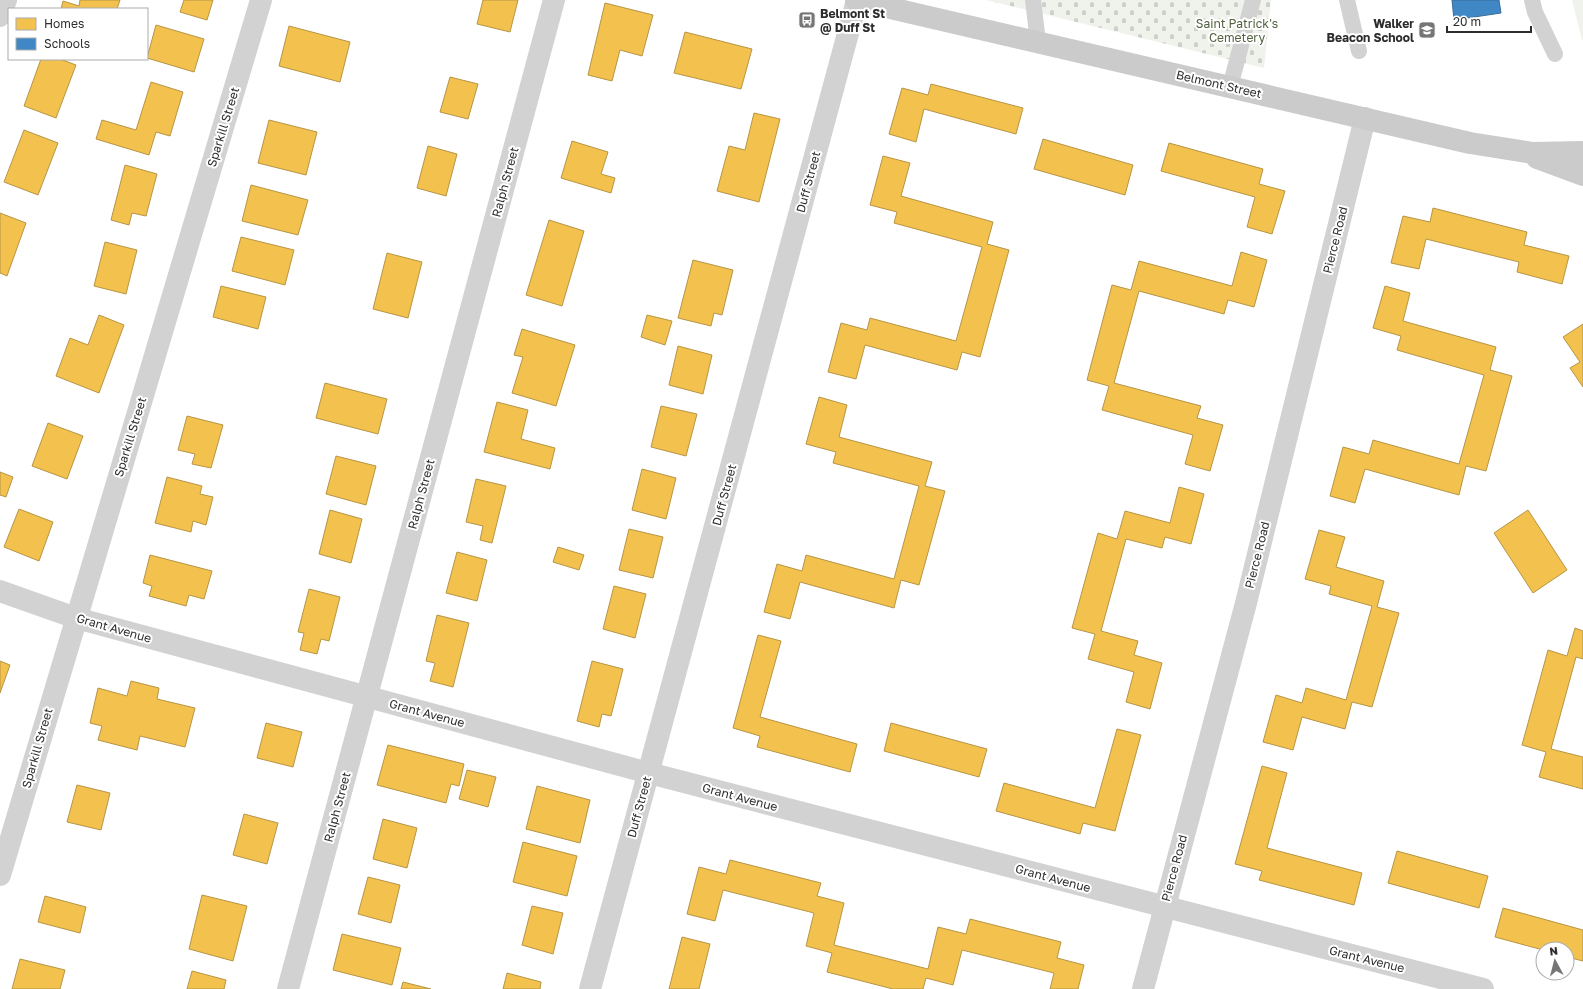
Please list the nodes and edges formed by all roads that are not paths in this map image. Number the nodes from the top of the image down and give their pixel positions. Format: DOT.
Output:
graph roads {
  1 [pos="6,0"];
  2 [pos="261,0"];
  3 [pos="554,0"];
  4 [pos="857,0"];
  5 [pos="1033,0"];
  6 [pos="1253,0"];
  7 [pos="1347,0"];
  8 [pos="1532,0"];
  9 [pos="0,16"];
  10 [pos="1038,42"];
  11 [pos="1359,51"];
  12 [pos="1555,54"];
  13 [pos="1230,87"];
  14 [pos="1365,118"];
  15 [pos="1511,150"];
  16 [pos="1583,152"];
  17 [pos="1583,175"];
  18 [pos="0,591"];
  19 [pos="76,618"];
  20 [pos="366,697"];
  21 [pos="649,773"];
  22 [pos="0,875"];
  23 [pos="1164,907"];
  24 [pos="288,989"];
  25 [pos="590,989"];
  26 [pos="1143,989"];
  27 [pos="1483,989"];
  1 -- 9 [label="street"];
  2 -- 19 [label="street, Sparkill Street"];
  3 -- 20 [label="street, Ralph Street"];
  4 -- 10 [label="main road, Belmont Street"];
  4 -- 21 [label="street, Duff Street"];
  5 -- 10 [label="lane"];
  6 -- 13 [label="lane"];
  7 -- 11 [label="lane"];
  8 -- 12 [label="lane"];
  10 -- 13 [label="main road, Belmont Street"];
  13 -- 14 [label="main road, Belmont Street"];
  14 -- 15 [label="main road, Belmont Street"];
  14 -- 23 [label="street, Pierce Road"];
  15 -- 16 [label="main road, Belmont Street"];
  15 -- 17 [label="main road"];
  18 -- 19 [label="street, Grant Avenue"];
  19 -- 20 [label="street, Grant Avenue"];
  19 -- 22 [label="street, Sparkill Street"];
  20 -- 21 [label="street, Grant Avenue"];
  20 -- 24 [label="street, Ralph Street"];
  21 -- 23 [label="street, Grant Avenue"];
  21 -- 25 [label="street, Duff Street"];
  23 -- 26 [label="street, Pierce Road"];
  23 -- 27 [label="street, Grant Avenue"];
}
